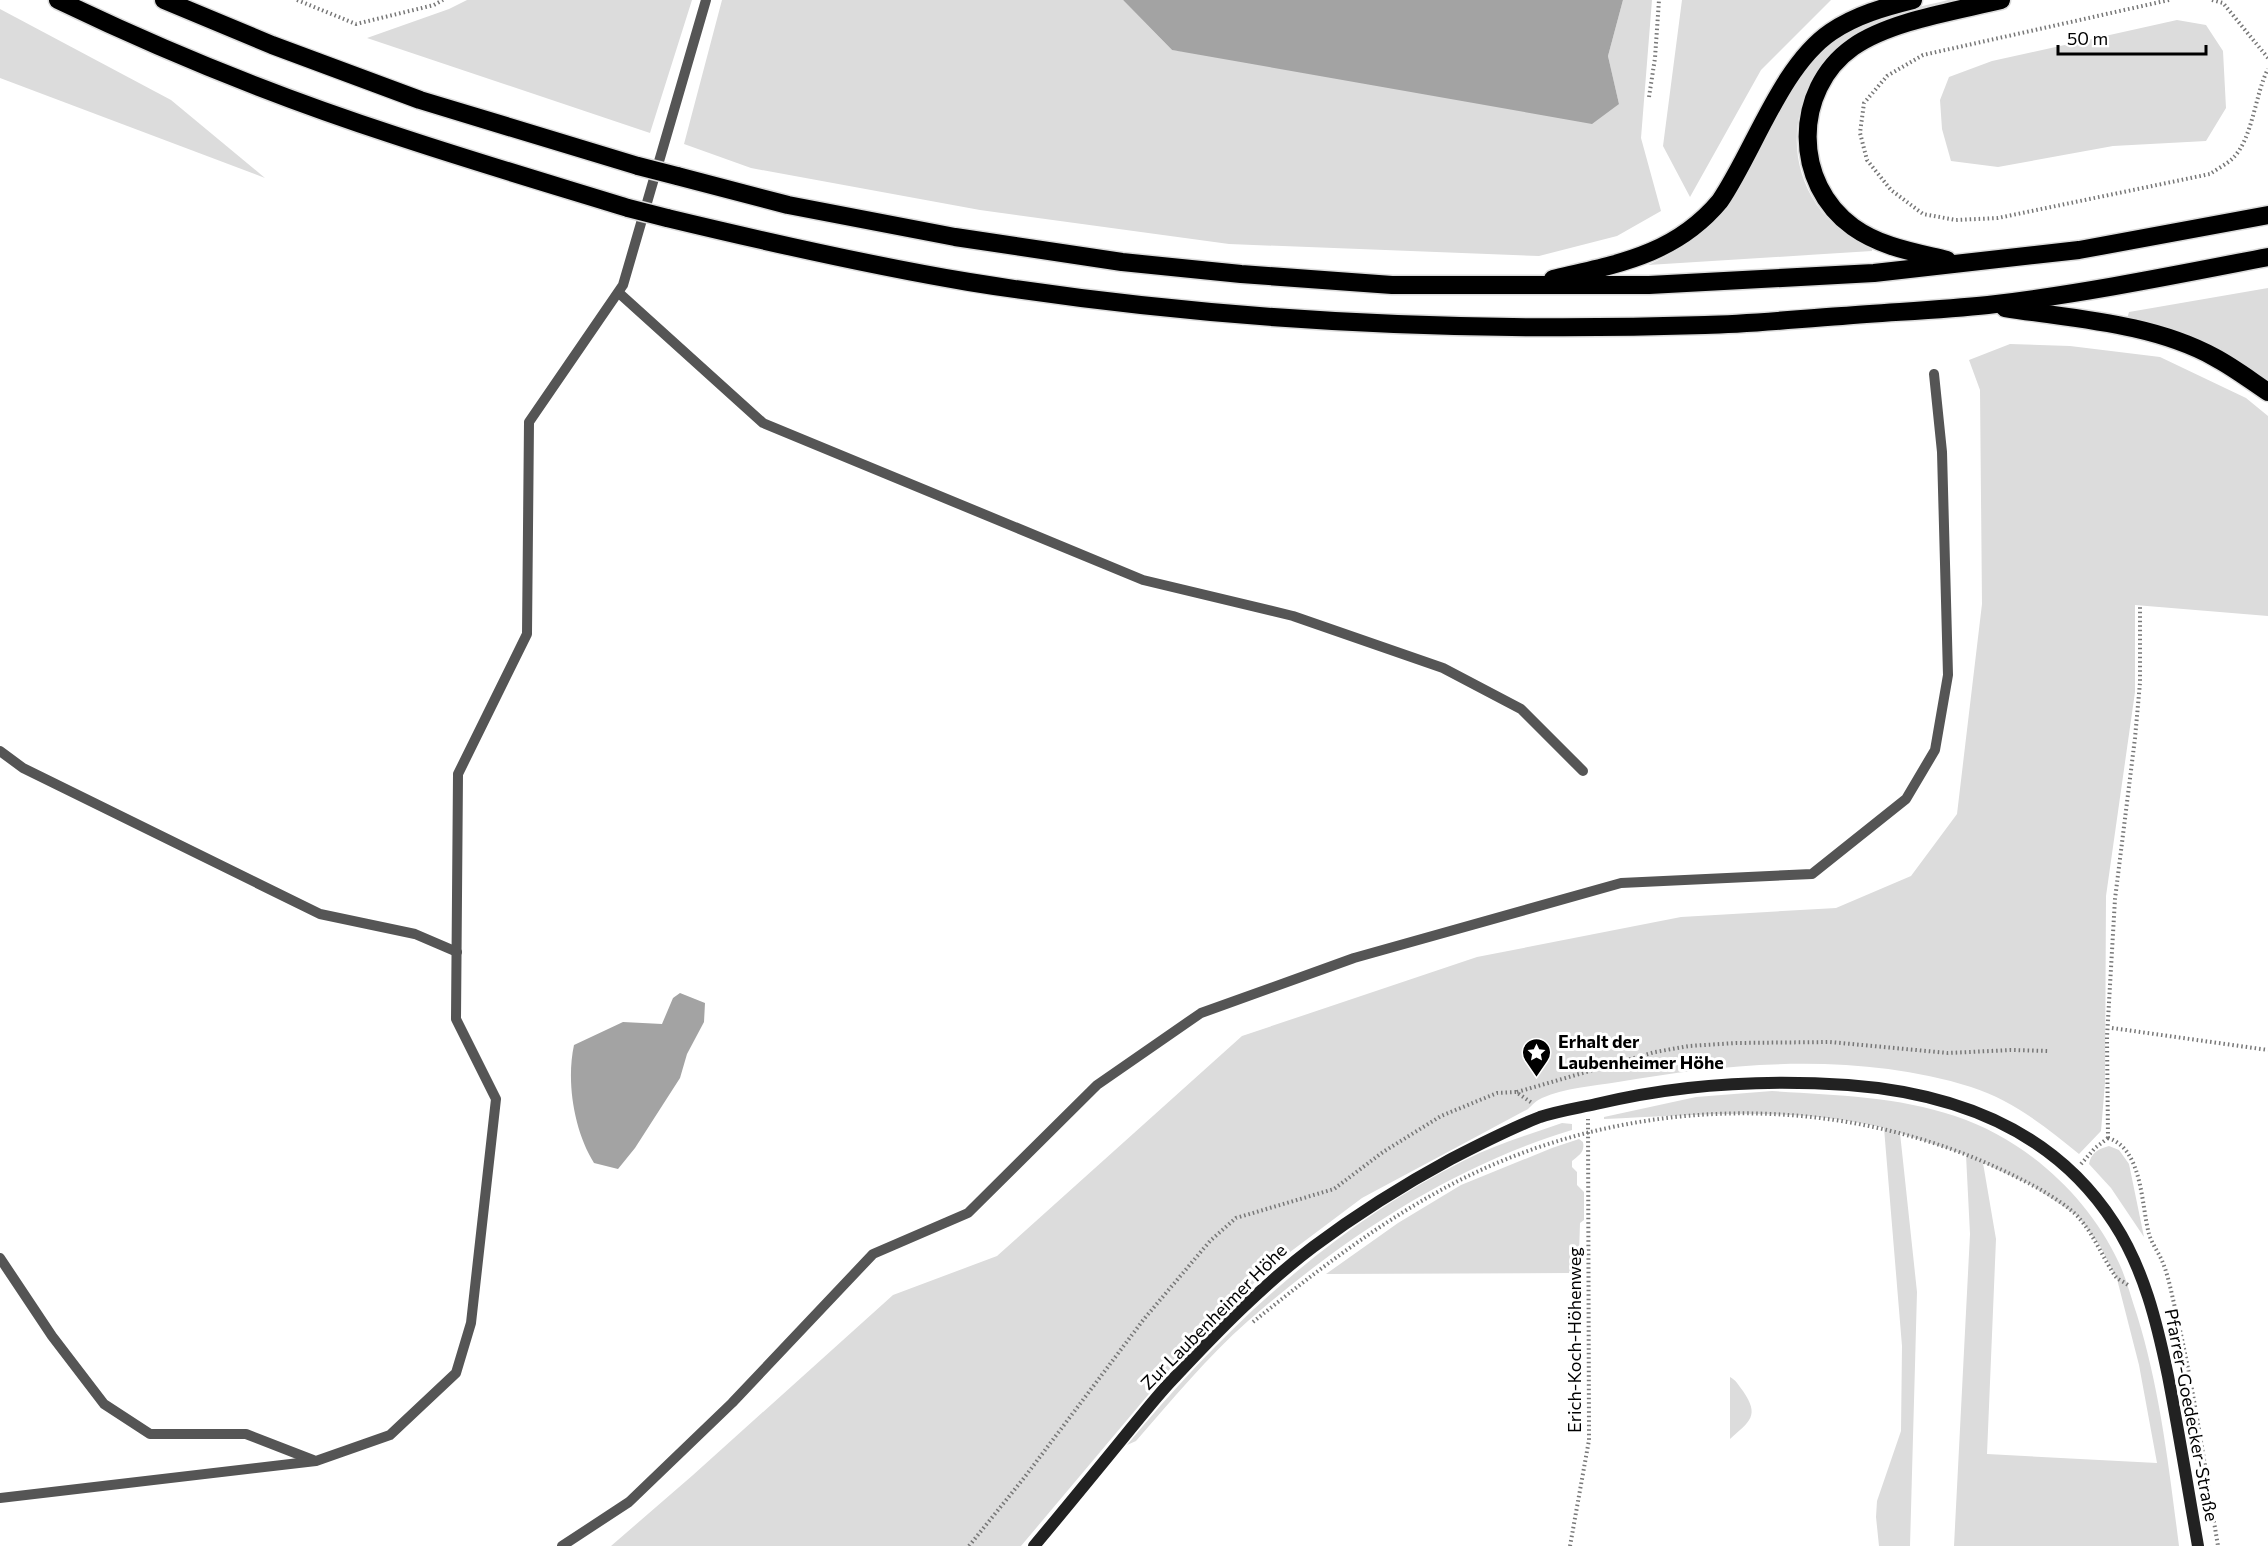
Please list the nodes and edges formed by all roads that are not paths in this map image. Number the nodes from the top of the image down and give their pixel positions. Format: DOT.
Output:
graph roads {
  1 [pos="58,0"];
  2 [pos="164,0"];
  3 [pos="706,0"];
  4 [pos="1913,0"];
  5 [pos="2001,0"];
  6 [pos="2268,215"];
  7 [pos="2268,256"];
  8 [pos="1960,263"];
  9 [pos="1521,286"];
  10 [pos="619,293"];
  11 [pos="1986,305"];
  12 [pos="1934,374"];
  13 [pos="2268,392"];
  14 [pos="0,751"];
  15 [pos="1583,771"];
  16 [pos="457,952"];
  17 [pos="2117,1226"];
  18 [pos="0,1258"];
  19 [pos="316,1461"];
  20 [pos="0,1498"];
  21 [pos="562,1546"];
  22 [pos="1034,1546"];
  23 [pos="2198,1546"];
  1 -- 11 [label="highway, bridge"];
  2 -- 9 [label="highway, bridge"];
  3 -- 10 [label="lane"];
  4 -- 9 [label="highway"];
  5 -- 8 [label="highway"];
  6 -- 8 [label="highway"];
  7 -- 11 [label="highway"];
  8 -- 9 [label="highway"];
  10 -- 15 [label="lane"];
  10 -- 16 [label="lane"];
  11 -- 13 [label="highway"];
  12 -- 21 [label="lane"];
  14 -- 16 [label="lane"];
  16 -- 19 [label="lane"];
  17 -- 22 [label="street, Zur Laubenheimer Höhe"];
  17 -- 23 [label="street, Pfarrer-Goedecker-Straße"];
  18 -- 19 [label="lane"];
  19 -- 20 [label="lane"];
}
